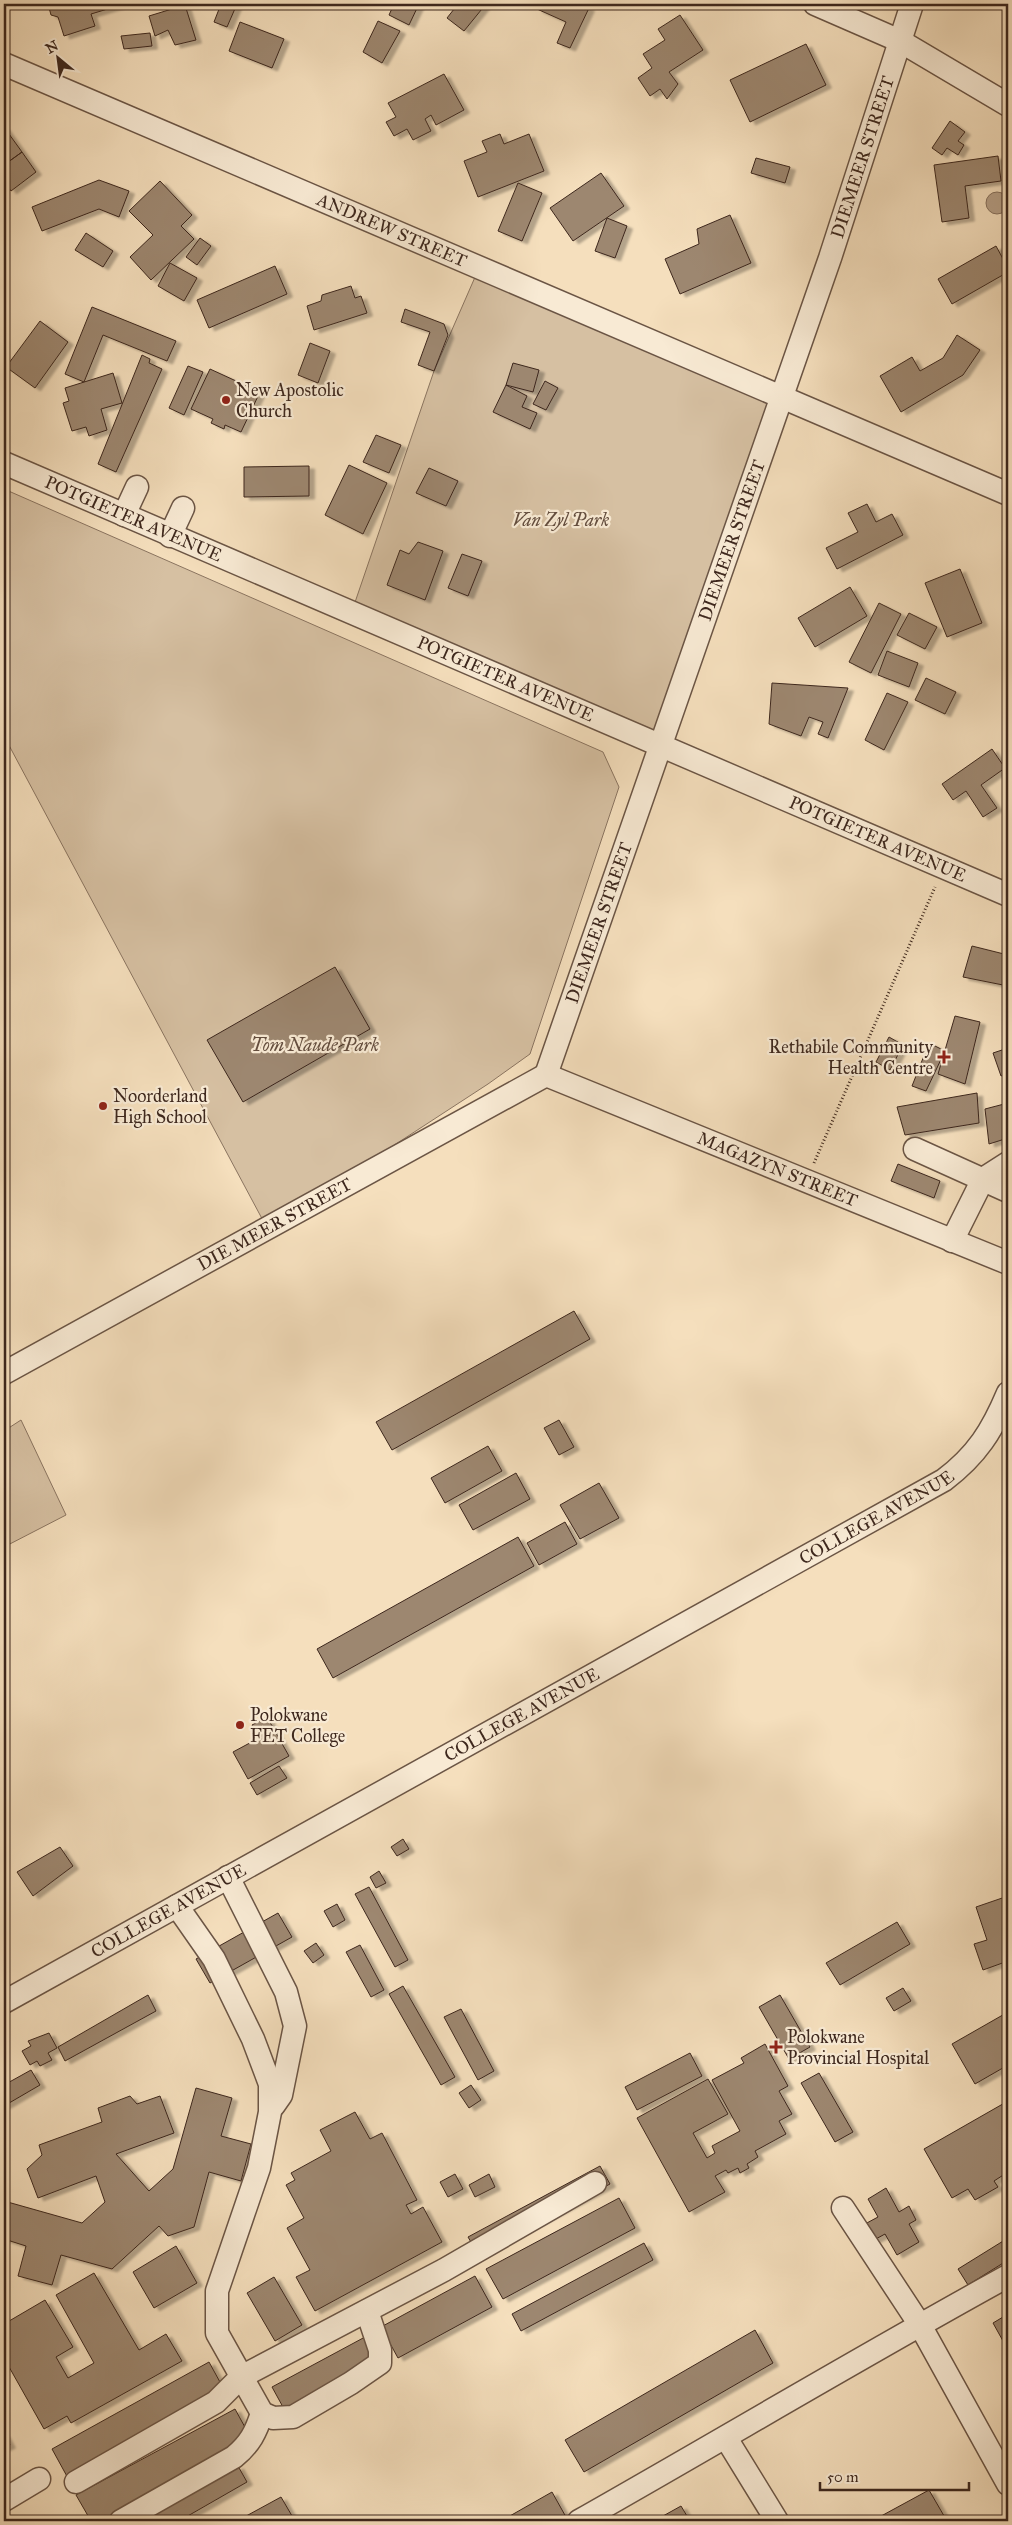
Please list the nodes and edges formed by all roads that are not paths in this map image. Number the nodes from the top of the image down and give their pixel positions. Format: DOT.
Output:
graph roads {
  1 [pos="815,4"];
  2 [pos="912,4"];
  3 [pos="900,41"];
  4 [pos="4,64"];
  5 [pos="1008,105"];
  6 [pos="782,398"];
  7 [pos="4,463"];
  8 [pos="137,487"];
  9 [pos="1008,494"];
  10 [pos="183,508"];
  11 [pos="124,515"];
  12 [pos="170,536"];
  13 [pos="662,748"];
  14 [pos="1008,895"];
  15 [pos="546,1075"];
  16 [pos="914,1149"];
  17 [pos="1008,1163"];
  18 [pos="982,1179"];
  19 [pos="1008,1191"];
  20 [pos="952,1241"];
  21 [pos="1008,1263"];
  22 [pos="4,1373"];
  23 [pos="1008,1393"];
  24 [pos="228,1878"];
  25 [pos="177,1906"];
  26 [pos="4,2002"];
  27 [pos="270,2112"];
  28 [pos="595,2183"];
  29 [pos="842,2208"];
  30 [pos="1008,2276"];
  31 [pos="368,2311"];
  32 [pos="920,2325"];
  33 [pos="241,2377"];
  34 [pos="262,2413"];
  35 [pos="726,2438"];
  36 [pos="40,2479"];
  37 [pos="76,2482"];
  38 [pos="1008,2484"];
  39 [pos="4,2500"];
  40 [pos="122,2521"];
  41 [pos="579,2521"];
  42 [pos="777,2521"];
  1 -- 3 [label="street"];
  2 -- 3 [label="street, DIEMEER STREET"];
  3 -- 5 [label="street"];
  3 -- 6 [label="street, DIEMEER STREET"];
  4 -- 6 [label="street, ANDREW STREET"];
  6 -- 9 [label="street, ANDREW STREET"];
  6 -- 13 [label="street, DIEMEER STREET"];
  7 -- 11 [label="street, POTGIETER AVENUE"];
  8 -- 11 [label="street"];
  10 -- 12 [label="street"];
  11 -- 12 [label="street, POTGIETER AVENUE"];
  12 -- 13 [label="street, POTGIETER AVENUE"];
  13 -- 14 [label="street, POTGIETER AVENUE"];
  13 -- 15 [label="street, DIEMEER STREET"];
  15 -- 20 [label="street, MAGAZYN STREET"];
  15 -- 22 [label="street, DIE MEER STREET"];
  16 -- 18 [label="street"];
  17 -- 18 [label="street"];
  18 -- 19 [label="street"];
  18 -- 20 [label="street"];
  20 -- 21 [label="street, MAGAZYN STREET"];
  23 -- 24 [label="street, COLLEGE AVENUE"];
  24 -- 25 [label="street, COLLEGE AVENUE"];
  24 -- 27 [label="street"];
  25 -- 26 [label="street, COLLEGE AVENUE"];
  25 -- 27 [label="street"];
  27 -- 33 [label="street"];
  28 -- 31 [label="street"];
  29 -- 32 [label="street"];
  30 -- 32 [label="street"];
  31 -- 33 [label="street"];
  31 -- 34 [label="street"];
  32 -- 35 [label="street"];
  32 -- 38 [label="street"];
  33 -- 34 [label="street"];
  33 -- 37 [label="street"];
  34 -- 40 [label="street"];
  35 -- 41 [label="street"];
  35 -- 42 [label="street"];
  36 -- 39 [label="street"];
}
